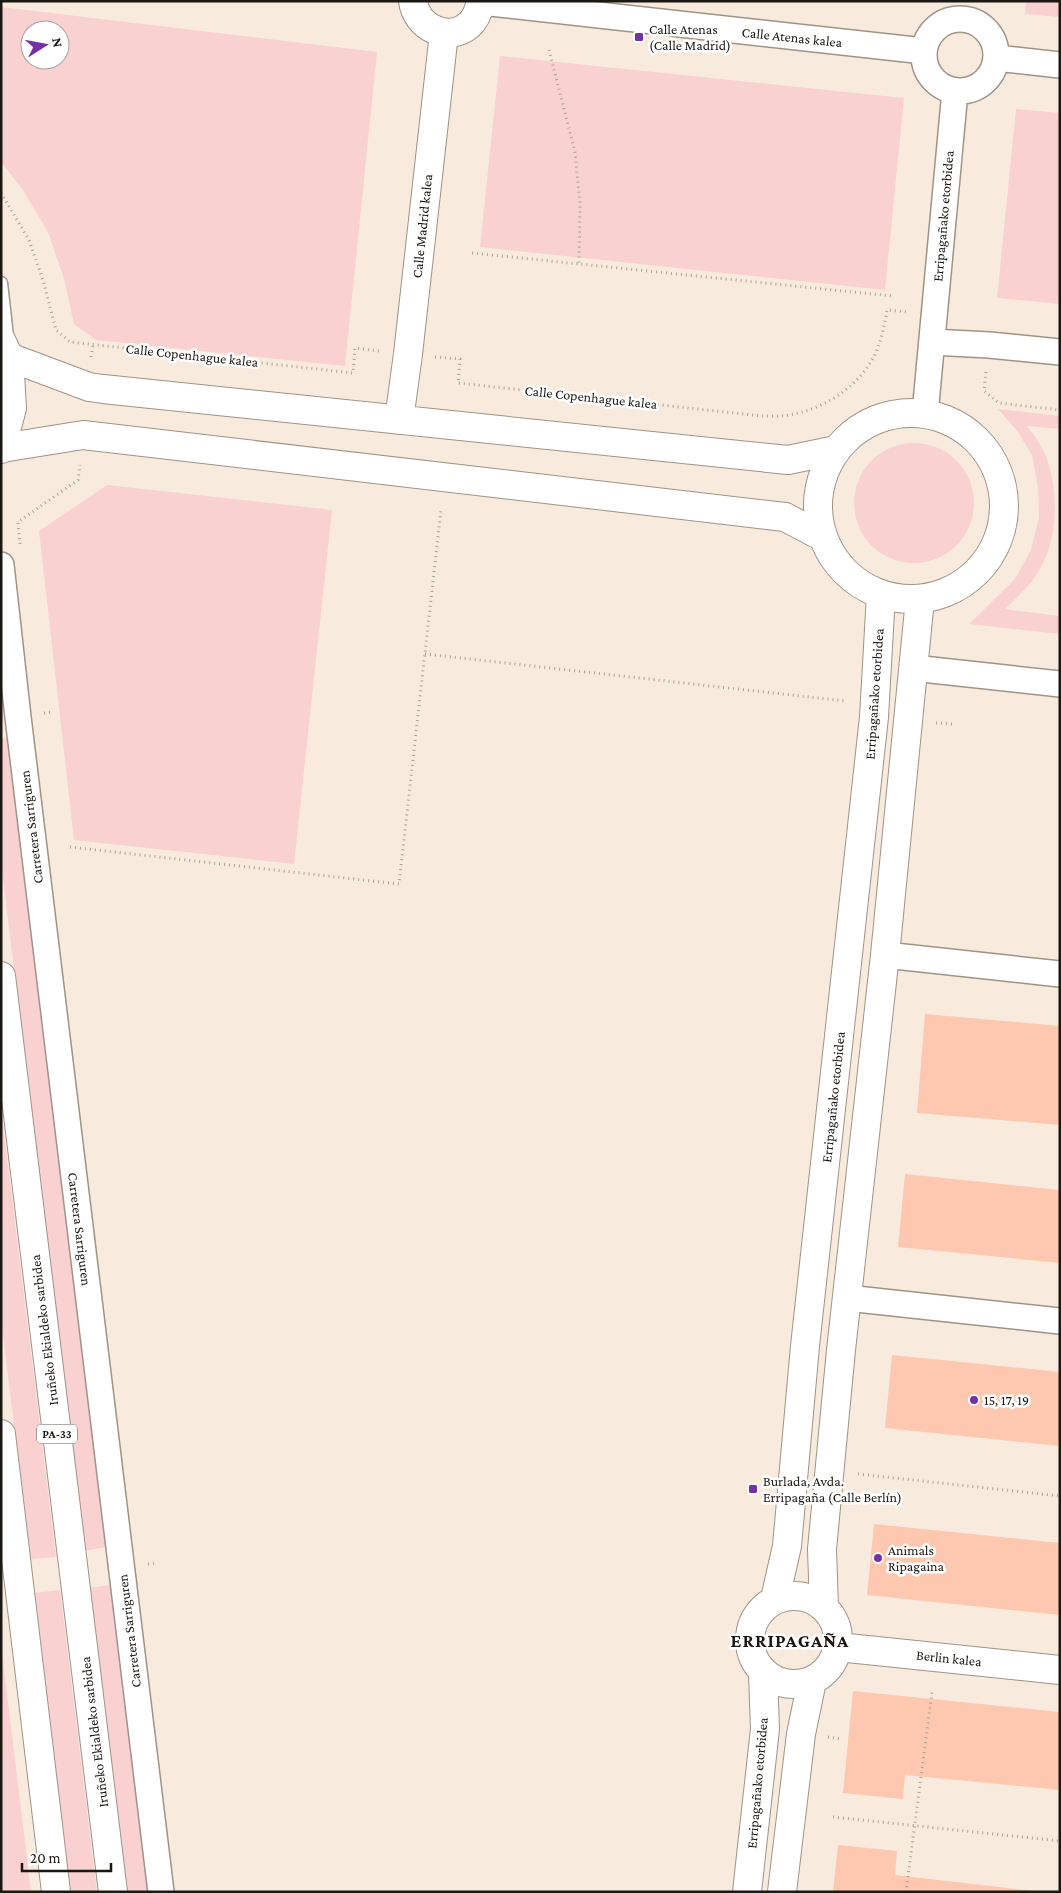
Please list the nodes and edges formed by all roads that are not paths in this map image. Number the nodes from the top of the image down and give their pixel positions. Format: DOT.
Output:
graph roads {
  1 [pos="414,1"];
  2 [pos="481,2"];
  3 [pos="964,10"];
  4 [pos="444,33"];
  5 [pos="924,51"];
  6 [pos="996,58"];
  7 [pos="1060,64"];
  8 [pos="955,91"];
  9 [pos="1,283"];
  10 [pos="932,342"];
  11 [pos="5,349"];
  12 [pos="1060,352"];
  13 [pos="926,414"];
  14 [pos="399,420"];
  15 [pos="2,449"];
  16 [pos="836,450"];
  17 [pos="823,537"];
  18 [pos="1,565"];
  19 [pos="881,594"];
  20 [pos="920,599"];
  21 [pos="913,668"];
  22 [pos="1060,684"];
  23 [pos="885,955"];
  24 [pos="1060,974"];
  25 [pos="1,976"];
  26 [pos="847,1298"];
  27 [pos="1060,1321"];
  28 [pos="1,1434"];
  29 [pos="775,1599"];
  30 [pos="824,1607"];
  31 [pos="838,1647"];
  32 [pos="1060,1670"];
  33 [pos="763,1674"];
  34 [pos="812,1681"];
  35 [pos="56,1892"];
  36 [pos="113,1892"];
  37 [pos="161,1892"];
  38 [pos="747,1892"];
  39 [pos="782,1892"];
  1 -- 4 [label="main road"];
  2 -- 4 [label="main road"];
  2 -- 5 [label="street, Calle Atenas kalea"];
  3 -- 5 [label="street"];
  3 -- 6 [label="street"];
  4 -- 14 [label="main road, Calle Madrid kalea"];
  5 -- 8 [label="street"];
  6 -- 7 [label="street"];
  6 -- 8 [label="street"];
  8 -- 10 [label="street, Erripagañako etorbidea"];
  9 -- 11 [label="lane"];
  10 -- 12 [label="street"];
  10 -- 13 [label="street, Erripagañako etorbidea"];
  11 -- 14 [label="main road"];
  11 -- 15 [label="main road"];
  13 -- 16 [label="main road"];
  13 -- 20 [label="main road"];
  14 -- 16 [label="main road"];
  15 -- 17 [label="main road"];
  16 -- 17 [label="main road"];
  17 -- 19 [label="main road"];
  18 -- 37 [label="street, Carretera Sarriguren"];
  19 -- 20 [label="main road"];
  19 -- 29 [label="main road, Erripagañako etorbidea"];
  20 -- 21 [label="main road"];
  21 -- 22 [label="street"];
  21 -- 23 [label="main road"];
  23 -- 24 [label="street"];
  23 -- 26 [label="main road"];
  25 -- 36 [label="main road, Iruñeko Ekialdeko sarbidea / PA-33"];
  26 -- 27 [label="street"];
  26 -- 30 [label="main road"];
  28 -- 35 [label="main road"];
  29 -- 30 [label="main road"];
  29 -- 33 [label="main road"];
  30 -- 31 [label="main road"];
  31 -- 32 [label="main road, Berlin kalea"];
  31 -- 34 [label="main road"];
  33 -- 34 [label="main road"];
  33 -- 38 [label="main road, Erripagañako etorbidea"];
  34 -- 39 [label="main road"];
}
